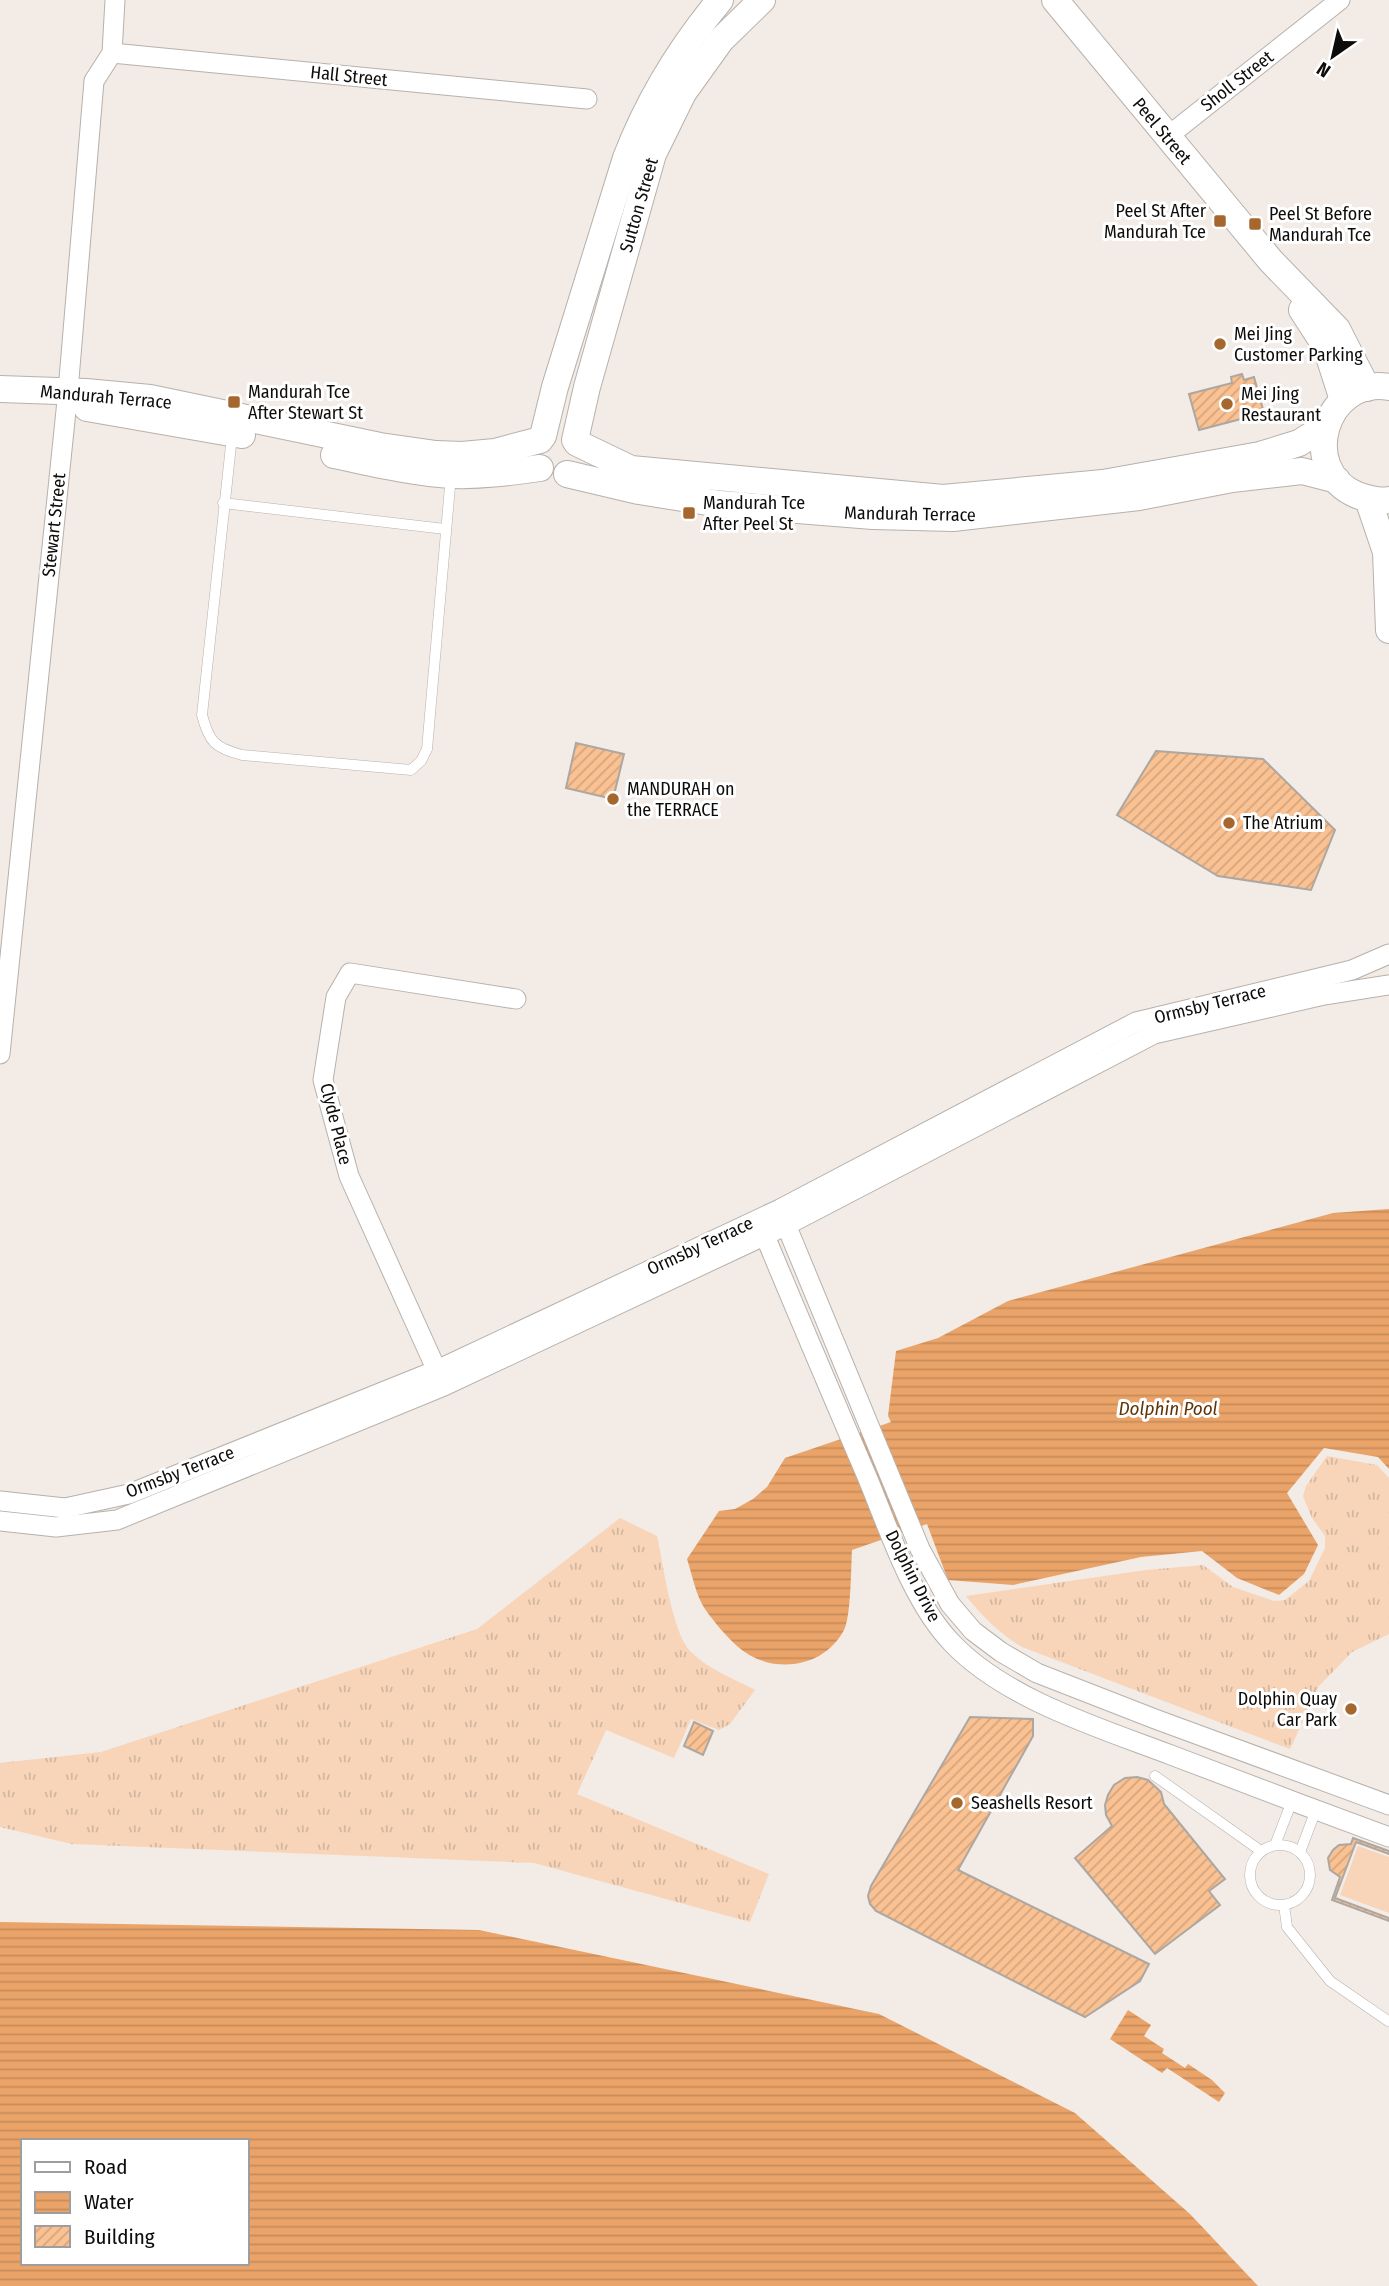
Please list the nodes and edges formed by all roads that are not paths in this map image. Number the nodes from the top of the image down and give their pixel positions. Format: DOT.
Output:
graph roads {
  1 [pos="115,0"];
  2 [pos="720,0"];
  3 [pos="762,0"];
  4 [pos="1055,0"];
  5 [pos="1339,0"];
  6 [pos="112,53"];
  7 [pos="587,99"];
  8 [pos="1167,136"];
  9 [pos="1271,261"];
  10 [pos="1378,387"];
  11 [pos="0,389"];
  12 [pos="67,399"];
  13 [pos="1343,400"];
  14 [pos="0,404"];
  15 [pos="1326,426"];
  16 [pos="232,432"];
  17 [pos="542,438"];
  18 [pos="576,442"];
  19 [pos="540,468"];
  20 [pos="567,474"];
  21 [pos="451,475"];
  22 [pos="1337,480"];
  23 [pos="1378,499"];
  24 [pos="223,503"];
  25 [pos="445,529"];
  26 [pos="1389,630"];
  27 [pos="1389,954"];
  28 [pos="1389,985"];
  29 [pos="516,999"];
  30 [pos="0,1054"];
  31 [pos="783,1217"];
  32 [pos="761,1227"];
  33 [pos="441,1378"];
  34 [pos="0,1501"];
  35 [pos="0,1521"];
  36 [pos="1155,1776"];
  37 [pos="1292,1801"];
  38 [pos="1389,1805"];
  39 [pos="1316,1810"];
  40 [pos="1389,1837"];
  41 [pos="1275,1845"];
  42 [pos="1261,1851"];
  43 [pos="1300,1852"];
  44 [pos="1284,1905"];
  45 [pos="1388,2021"];
  1 -- 6 [label="street, Stewart Street"];
  2 -- 17 [label="main road, Sutton Street"];
  3 -- 18 [label="main road, Sutton Street"];
  4 -- 8 [label="main road, Peel Street"];
  5 -- 8 [label="street, Sholl Street"];
  6 -- 7 [label="street, Hall Street"];
  6 -- 12 [label="street, Stewart Street"];
  8 -- 9 [label="main road, Peel Street"];
  9 -- 10 [label="main road, Peel Street"];
  9 -- 13 [label="main road, Peel Street"];
  10 -- 13 [label="main road"];
  11 -- 12 [label="main road, Mandurah Terrace"];
  12 -- 14 [label="main road, Mandurah Terrace"];
  12 -- 16 [label="main road, Mandurah Terrace"];
  12 -- 17 [label="main road, Mandurah Terrace"];
  12 -- 30 [label="street, Stewart Street"];
  13 -- 15 [label="main road"];
  15 -- 18 [label="main road, Mandurah Terrace"];
  15 -- 22 [label="main road"];
  16 -- 21 [label="main road, Mandurah Terrace"];
  16 -- 24 [label="lane"];
  17 -- 18 [label="main road"];
  17 -- 19 [label="main road"];
  18 -- 20 [label="main road"];
  19 -- 20 [label="main road"];
  19 -- 21 [label="main road, Mandurah Terrace"];
  20 -- 22 [label="main road, Mandurah Terrace"];
  21 -- 25 [label="lane"];
  22 -- 23 [label="main road, Mandurah Terrace"];
  23 -- 26 [label="main road"];
  24 -- 25 [label="lane"];
  24 -- 25 [label="lane"];
  27 -- 31 [label="street, Ormsby Terrace"];
  28 -- 31 [label="street, Ormsby Terrace"];
  29 -- 33 [label="street, Clyde Place"];
  31 -- 32 [label="street, Ormsby Terrace"];
  31 -- 38 [label="street, Dolphin Drive"];
  32 -- 33 [label="street, Ormsby Terrace"];
  32 -- 37 [label="street, Dolphin Drive"];
  33 -- 34 [label="street, Ormsby Terrace"];
  33 -- 35 [label="street, Ormsby Terrace"];
  36 -- 42 [label="lane"];
  37 -- 39 [label="street, Dolphin Drive"];
  37 -- 41 [label="lane"];
  39 -- 40 [label="street, Dolphin Drive"];
  39 -- 43 [label="lane"];
  41 -- 42 [label="lane"];
  41 -- 43 [label="lane"];
  42 -- 44 [label="lane"];
  43 -- 44 [label="lane"];
  44 -- 45 [label="lane"];
}
